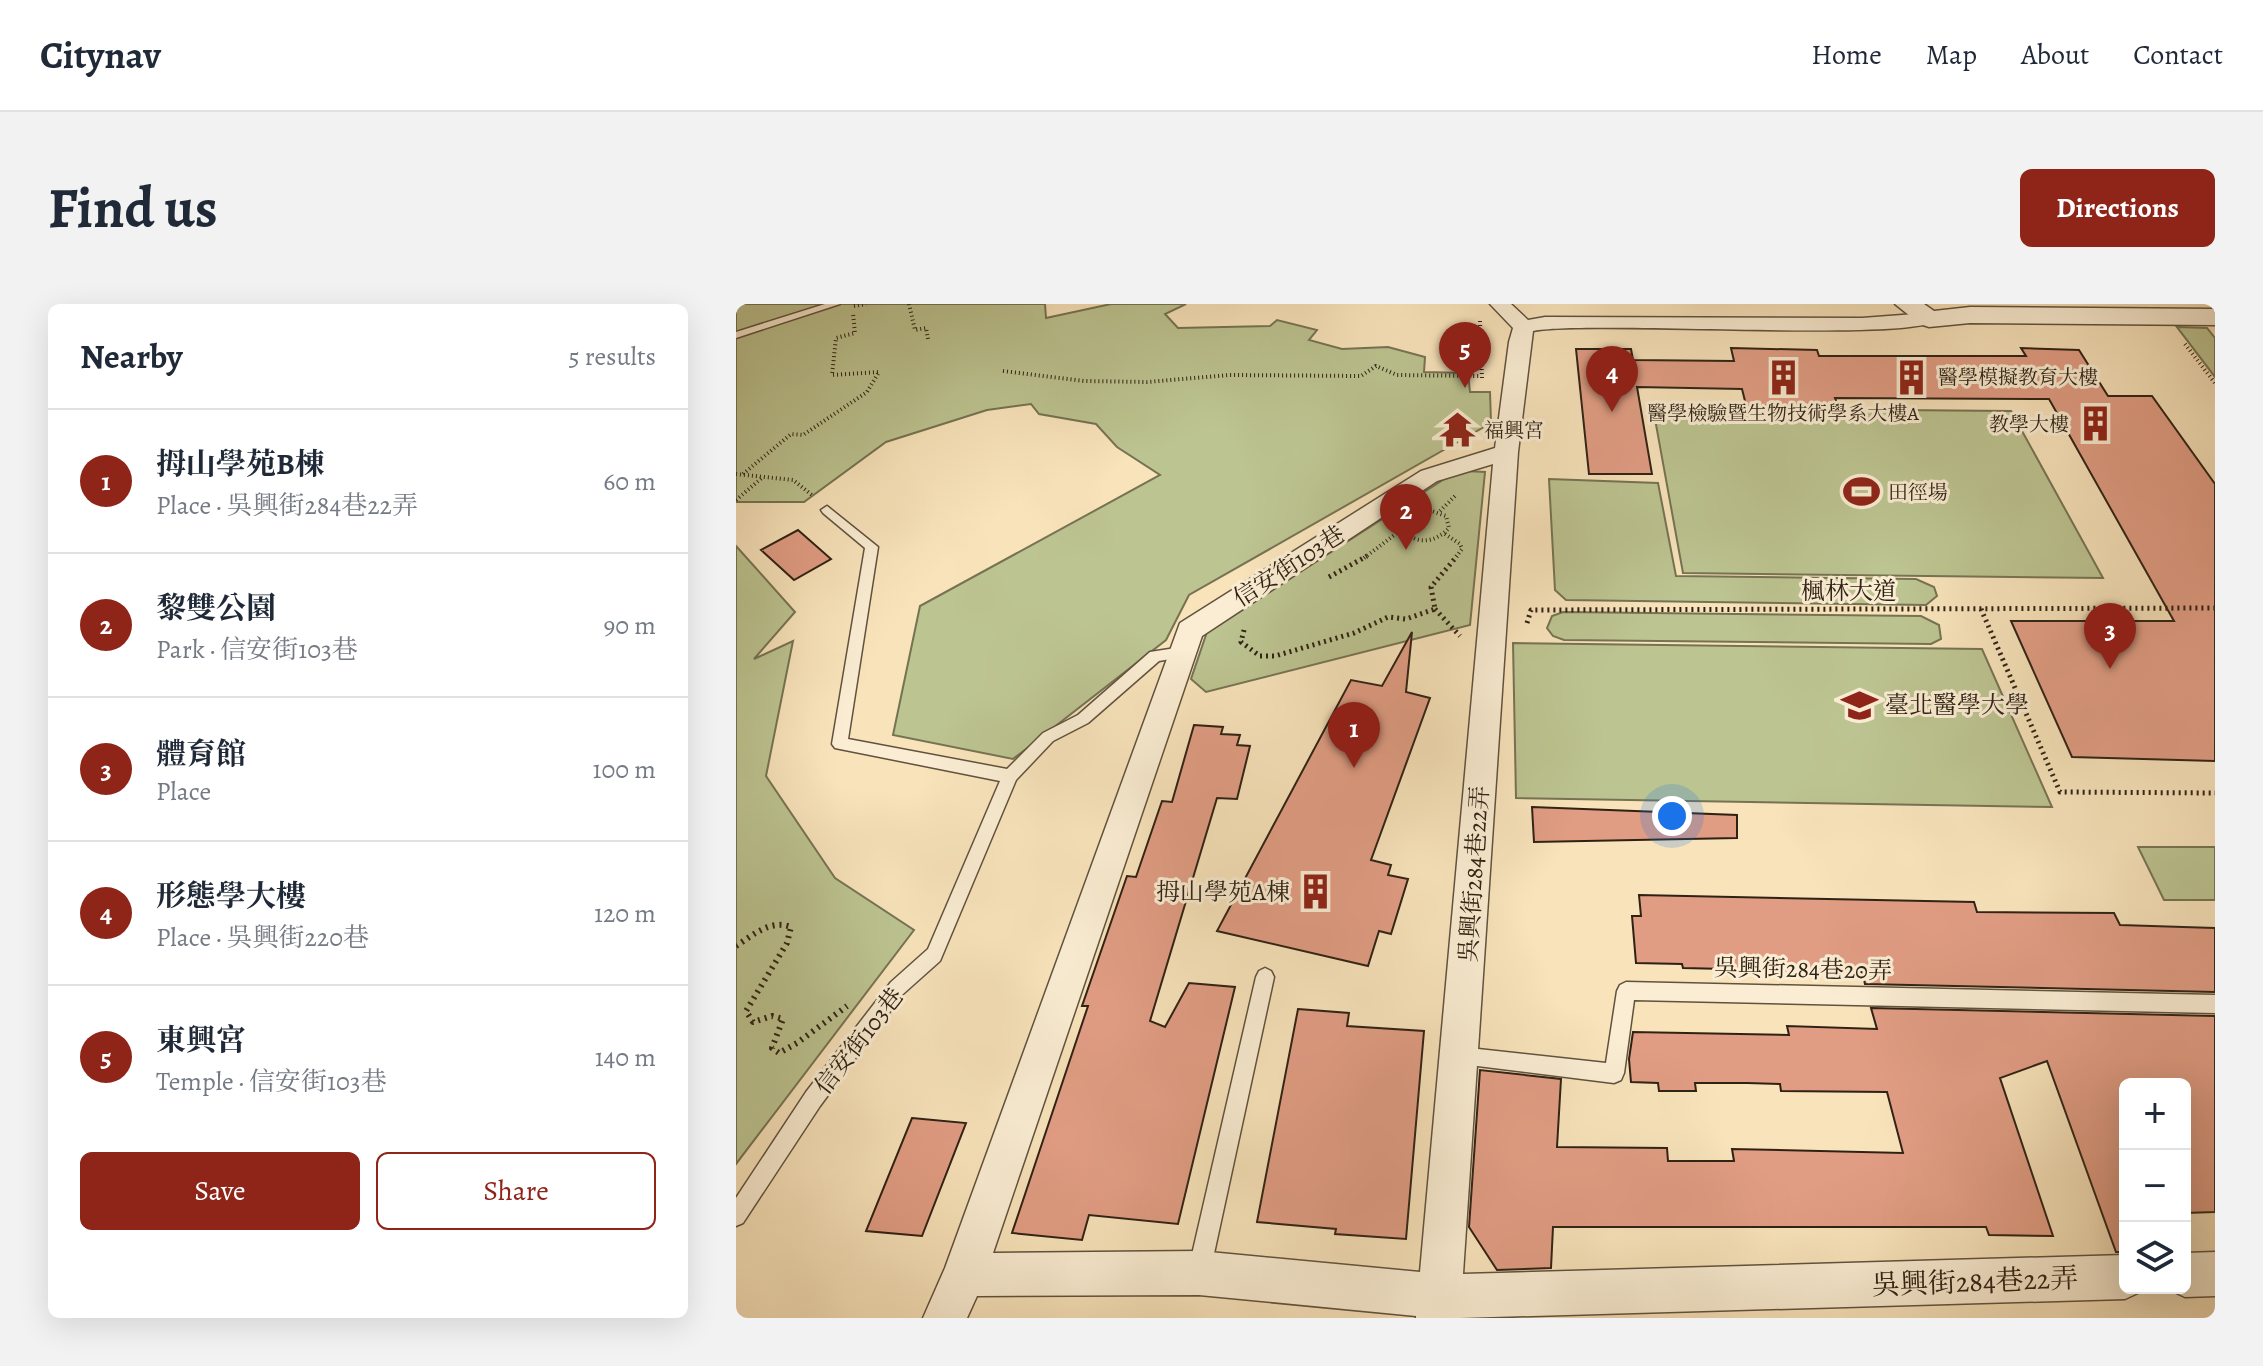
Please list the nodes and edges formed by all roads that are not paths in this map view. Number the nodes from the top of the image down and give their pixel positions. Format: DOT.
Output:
graph roads {
  1 [pos="835,304"];
  2 [pos="1500,304"];
  3 [pos="1907,304"];
  4 [pos="2038,310"];
  5 [pos="2215,317"];
  6 [pos="1929,319"];
  7 [pos="1524,327"];
  8 [pos="736,335"];
  9 [pos="1506,452"];
  10 [pos="827,510"];
  11 [pos="1182,652"];
  12 [pos="1010,776"];
  13 [pos="1265,977"];
  14 [pos="2215,1004"];
  15 [pos="1460,1056"];
  16 [pos="736,1216"];
  17 [pos="1199,1273"];
  18 [pos="2215,1274"];
  19 [pos="964,1275"];
  20 [pos="2191,1275"];
  21 [pos="2119,1277"];
  22 [pos="1439,1307"];
  23 [pos="945,1318"];
  1 -- 8 [label="lane"];
  2 -- 7 [label="street"];
  3 -- 6 [label="street"];
  4 -- 5 [label="street"];
  4 -- 6 [label="street"];
  6 -- 7 [label="street"];
  7 -- 9 [label="street"];
  9 -- 11 [label="street, 信安街103巷"];
  9 -- 15 [label="street, 吳興街284巷22弄"];
  10 -- 12 [label="lane"];
  11 -- 12 [label="lane, 信安街103巷"];
  11 -- 19 [label="street"];
  12 -- 16 [label="lane, 信安街103巷"];
  13 -- 17 [label="lane"];
  14 -- 15 [label="lane, 吳興街284巷20弄"];
  15 -- 22 [label="street, 吳興街284巷22弄"];
  17 -- 19 [label="street, 吳興街284巷22弄"];
  17 -- 22 [label="street, 吳興街284巷22弄"];
  18 -- 20 [label="street"];
  19 -- 23 [label="street"];
  21 -- 22 [label="street, 吳興街284巷22弄"];
}
